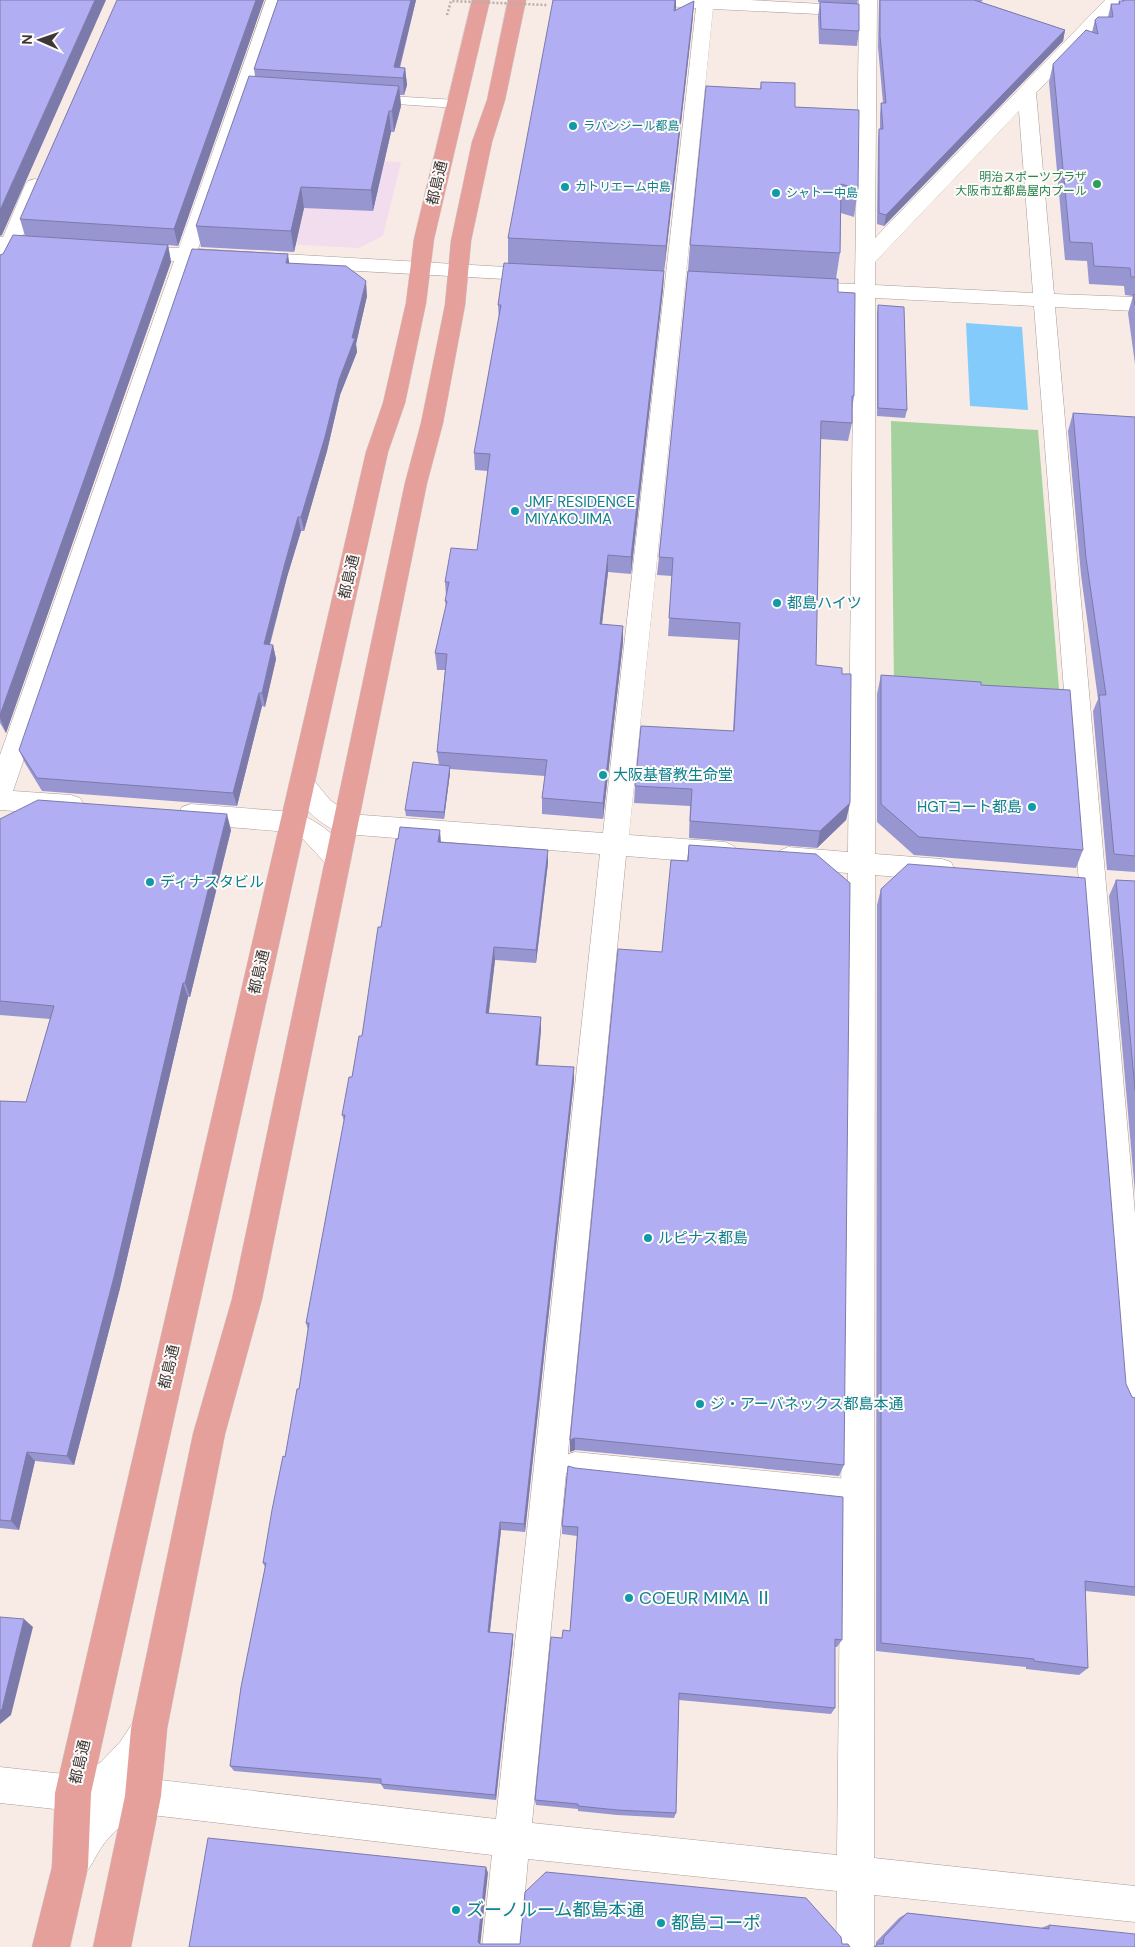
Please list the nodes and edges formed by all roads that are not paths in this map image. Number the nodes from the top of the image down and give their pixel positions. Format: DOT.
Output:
graph roads {
  1 [pos="275,0"];
  2 [pos="481,0"];
  3 [pos="517,0"];
  4 [pos="650,0"];
  5 [pos="705,3"];
  6 [pos="868,6"];
  7 [pos="1116,6"];
  8 [pos="1027,92"];
  9 [pos="361,98"];
  10 [pos="457,104"];
  11 [pos="42,170"];
  12 [pos="5,244"];
  13 [pos="69,248"];
  14 [pos="116,250"];
  15 [pos="186,255"];
  16 [pos="865,261"];
  17 [pos="0,266"];
  18 [pos="420,269"];
  19 [pos="459,270"];
  20 [pos="562,276"];
  21 [pos="777,286"];
  22 [pos="866,291"];
  23 [pos="1044,300"];
  24 [pos="1135,304"];
  25 [pos="302,784"];
  26 [pos="0,791"];
  27 [pos="0,800"];
  28 [pos="92,807"];
  29 [pos="168,813"];
  30 [pos="293,822"];
  31 [pos="345,824"];
  32 [pos="614,844"];
  33 [pos="338,860"];
  34 [pos="861,864"];
  35 [pos="967,872"];
  36 [pos="1135,1395"];
  37 [pos="575,1464"];
  38 [pos="857,1493"];
  39 [pos="149,1729"];
  40 [pos="0,1785"];
  41 [pos="73,1793"];
  42 [pos="143,1796"];
  43 [pos="513,1839"];
  44 [pos="70,1867"];
  45 [pos="855,1874"];
  46 [pos="1135,1904"];
  47 [pos="51,1947"];
  48 [pos="112,1947"];
  49 [pos="501,1947"];
  50 [pos="855,1947"];
  1 -- 15 [label="street"];
  2 -- 10 [label="main road, 都島通"];
  3 -- 19 [label="main road"];
  4 -- 5 [label="street"];
  5 -- 6 [label="street"];
  5 -- 32 [label="street"];
  6 -- 16 [label="street"];
  7 -- 8 [label="street"];
  8 -- 16 [label="street"];
  8 -- 23 [label="street"];
  9 -- 10 [label="lane"];
  10 -- 18 [label="main road, 都島通"];
  11 -- 12 [label="street"];
  12 -- 13 [label="street"];
  12 -- 17 [label="street"];
  14 -- 15 [label="street"];
  15 -- 18 [label="street"];
  15 -- 26 [label="street"];
  16 -- 22 [label="street"];
  18 -- 19 [label="street"];
  18 -- 25 [label="main road, 都島通"];
  19 -- 20 [label="street"];
  19 -- 31 [label="main road"];
  21 -- 22 [label="street"];
  22 -- 23 [label="street"];
  22 -- 34 [label="street"];
  23 -- 24 [label="street"];
  23 -- 36 [label="street"];
  25 -- 30 [label="main road, 都島通"];
  25 -- 31 [label="street"];
  27 -- 28 [label="street"];
  29 -- 30 [label="street"];
  30 -- 33 [label="street"];
  30 -- 41 [label="main road, 都島通"];
  31 -- 32 [label="street"];
  31 -- 33 [label="main road"];
  32 -- 34 [label="street"];
  32 -- 43 [label="street"];
  33 -- 39 [label="main road"];
  34 -- 35 [label="street"];
  34 -- 38 [label="street"];
  37 -- 38 [label="lane"];
  38 -- 45 [label="street"];
  39 -- 41 [label="street"];
  39 -- 42 [label="main road"];
  40 -- 41 [label="street"];
  41 -- 44 [label="main road, 都島通"];
  42 -- 43 [label="street"];
  42 -- 44 [label="street"];
  42 -- 48 [label="main road"];
  43 -- 45 [label="street"];
  43 -- 49 [label="street"];
  44 -- 47 [label="main road, 都島通"];
  45 -- 46 [label="street"];
  45 -- 50 [label="street"];
}
